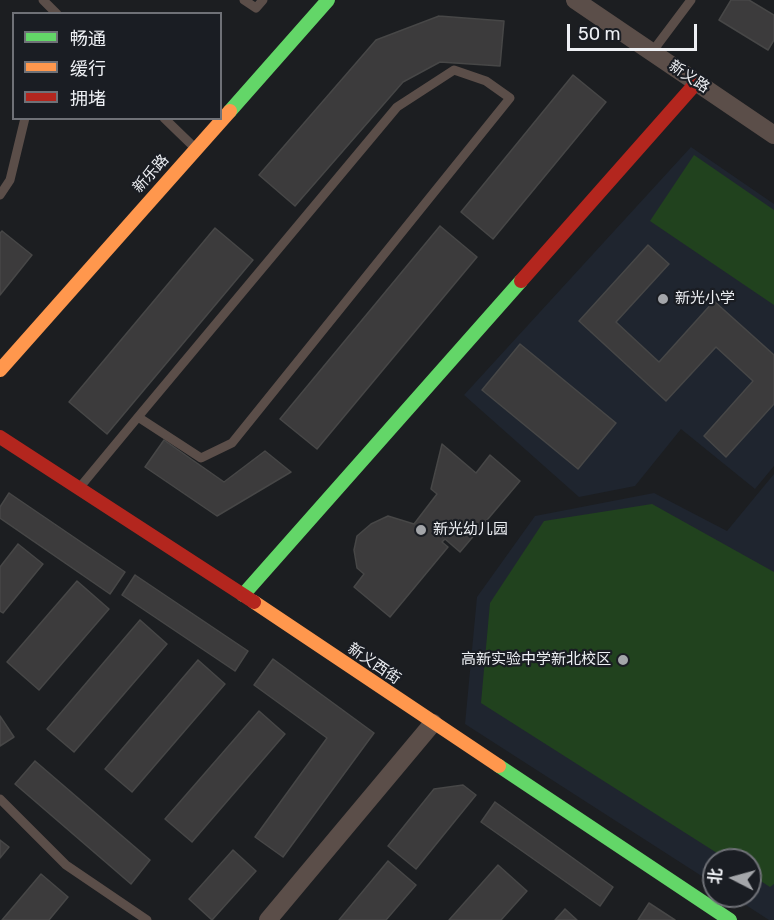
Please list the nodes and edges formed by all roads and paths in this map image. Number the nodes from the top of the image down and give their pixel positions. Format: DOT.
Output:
graph roads {
  1 [pos="43,0"];
  2 [pos="244,0"];
  3 [pos="263,0"];
  4 [pos="327,0"];
  5 [pos="575,0"];
  6 [pos="691,0"];
  7 [pos="55,12"];
  8 [pos="652,52"];
  9 [pos="697,82"];
  10 [pos="222,119"];
  11 [pos="25,120"];
  12 [pos="166,120"];
  13 [pos="221,120"];
  14 [pos="774,135"];
  15 [pos="196,149"];
  16 [pos="0,195"];
  17 [pos="0,370"];
  18 [pos="138,417"];
  19 [pos="0,437"];
  20 [pos="78,489"];
  21 [pos="243,595"];
  22 [pos="433,723"];
  23 [pos="0,799"];
  24 [pos="147,920"];
  25 [pos="268,920"];
  26 [pos="730,920"];
  1 -- 7 [label="lane"];
  2 -- 3 [label="lane"];
  4 -- 10 [label="street, 新乐路"];
  5 -- 8 [label="street, 新义路"];
  6 -- 8 [label="lane"];
  8 -- 9 [label="street, 新义路"];
  9 -- 14 [label="street, 新义路"];
  9 -- 21 [label="street"];
  11 -- 16 [label="lane"];
  12 -- 15 [label="lane"];
  13 -- 15 [label="street, 新乐路"];
  15 -- 17 [label="street, 新乐路"];
  18 -- 18 [label="lane"];
  18 -- 20 [label="lane"];
  19 -- 20 [label="street, 新义西街"];
  20 -- 21 [label="street, 新义西街"];
  21 -- 22 [label="street, 新义西街"];
  22 -- 25 [label="street"];
  22 -- 26 [label="street, 新义西街"];
  23 -- 24 [label="lane"];
}
